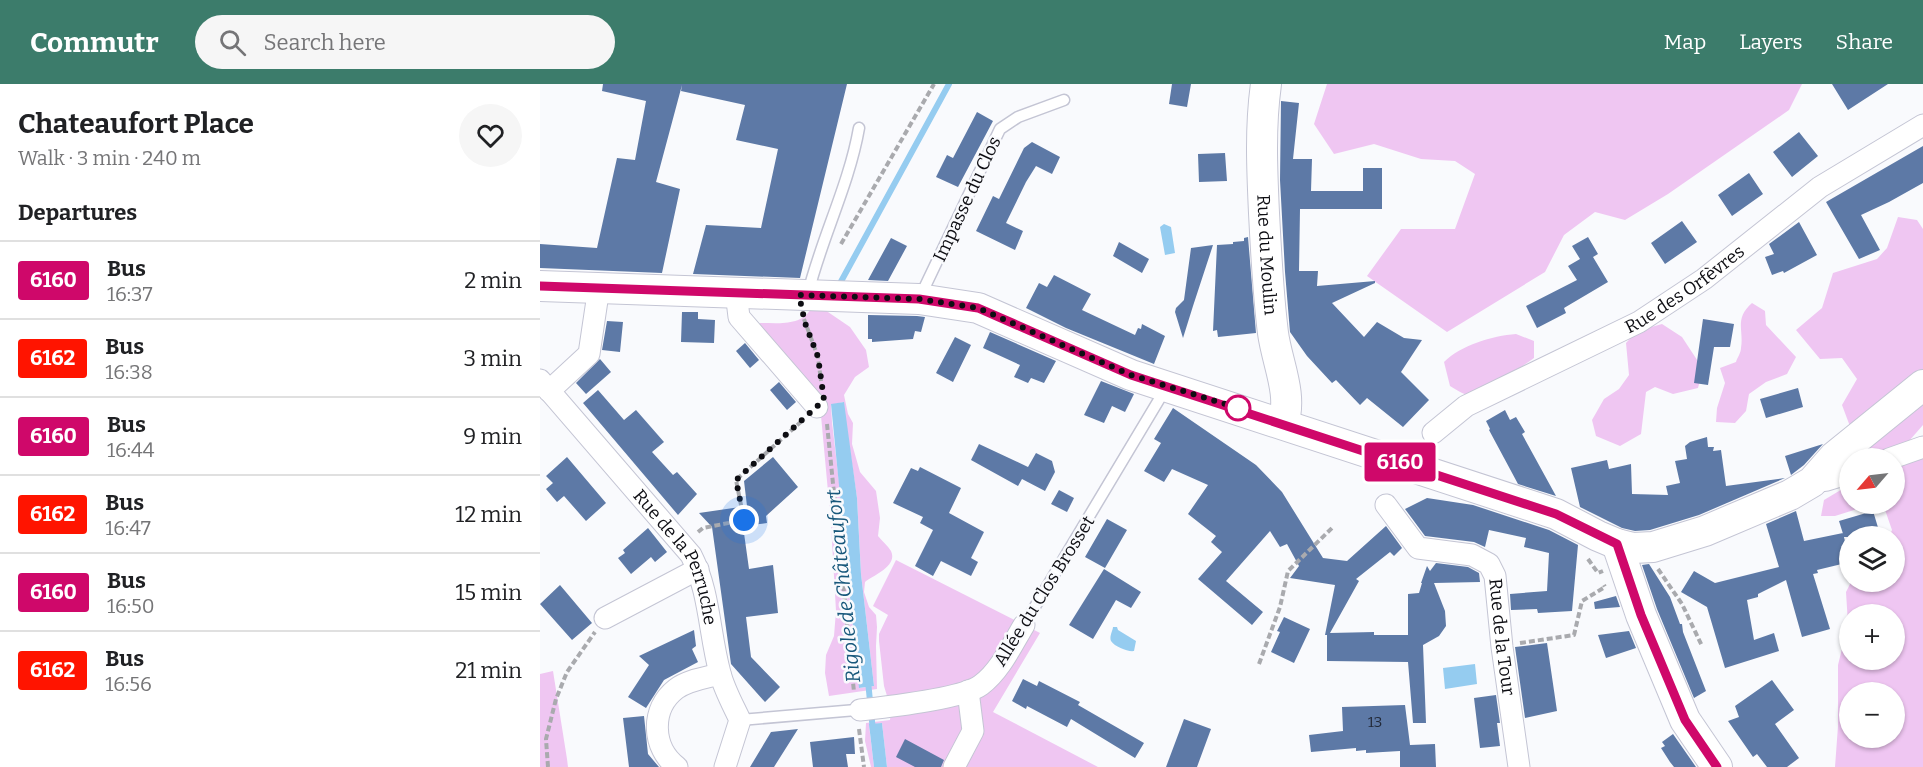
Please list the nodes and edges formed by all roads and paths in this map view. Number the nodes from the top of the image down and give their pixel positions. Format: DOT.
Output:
graph roads {
  1 [pos="934,84"];
  2 [pos="1266,84"];
  3 [pos="1064,100"];
  4 [pos="1923,125"];
  5 [pos="859,128"];
  6 [pos="838,250"];
  7 [pos="540,286"];
  8 [pos="598,287"];
  9 [pos="736,292"];
  10 [pos="810,296"];
  11 [pos="919,299"];
  12 [pos="545,385"];
  13 [pos="1923,385"];
  14 [pos="1167,387"];
  15 [pos="821,404"];
  16 [pos="1283,424"];
  17 [pos="1433,433"];
  18 [pos="1923,447"];
  19 [pos="1905,453"];
  20 [pos="1839,476"];
  21 [pos="1812,482"];
  22 [pos="1386,505"];
  23 [pos="1332,528"];
  24 [pos="682,544"];
  25 [pos="1631,546"];
  26 [pos="698,569"];
  27 [pos="1598,573"];
  28 [pos="605,618"];
  29 [pos="1024,625"];
  30 [pos="1702,646"];
  31 [pos="1502,647"];
  32 [pos="1259,664"];
  33 [pos="720,674"];
  34 [pos="968,692"];
  35 [pos="858,710"];
  36 [pos="740,720"];
  37 [pos="548,767"];
  38 [pos="677,767"];
  39 [pos="726,767"];
  40 [pos="864,767"];
  41 [pos="954,767"];
  42 [pos="1519,767"];
  43 [pos="1717,767"];
  1 -- 6 [label="path"];
  2 -- 16 [label="street, Rue du Moulin"];
  3 -- 11 [label="lane, Impasse du Clos"];
  4 -- 17 [label="street, Rue des Orfèvres"];
  5 -- 10 [label="lane"];
  7 -- 8 [label="street"];
  8 -- 9 [label="street"];
  8 -- 12 [label="street"];
  9 -- 10 [label="street"];
  9 -- 15 [label="street"];
  10 -- 11 [label="street"];
  10 -- 15 [label="path"];
  11 -- 14 [label="street"];
  12 -- 24 [label="street, Rue de la Perruche"];
  13 -- 21 [label="street"];
  14 -- 16 [label="street"];
  14 -- 29 [label="lane, Allée du Clos Brosset"];
  15 -- 24 [label="path"];
  15 -- 35 [label="path"];
  16 -- 25 [label="street"];
  18 -- 19 [label="street"];
  20 -- 21 [label="street"];
  21 -- 25 [label="street"];
  22 -- 31 [label="street, Rue de la Tour"];
  23 -- 32 [label="path"];
  24 -- 26 [label="street, Rue de la Perruche"];
  25 -- 30 [label="path"];
  25 -- 43 [label="street"];
  26 -- 28 [label="street"];
  26 -- 33 [label="street, Rue de la Perruche"];
  27 -- 31 [label="path"];
  28 -- 37 [label="path"];
  29 -- 34 [label="street, Allée du Clos Brosset"];
  31 -- 42 [label="street, Rue de la Tour"];
  33 -- 36 [label="street, Rue de la Perruche"];
  33 -- 38 [label="street"];
  34 -- 35 [label="street, Allée du Clos Brosset"];
  34 -- 41 [label="street"];
  35 -- 36 [label="lane, Allée du Clos Brosset"];
  35 -- 40 [label="path"];
  36 -- 39 [label="street"];
}
